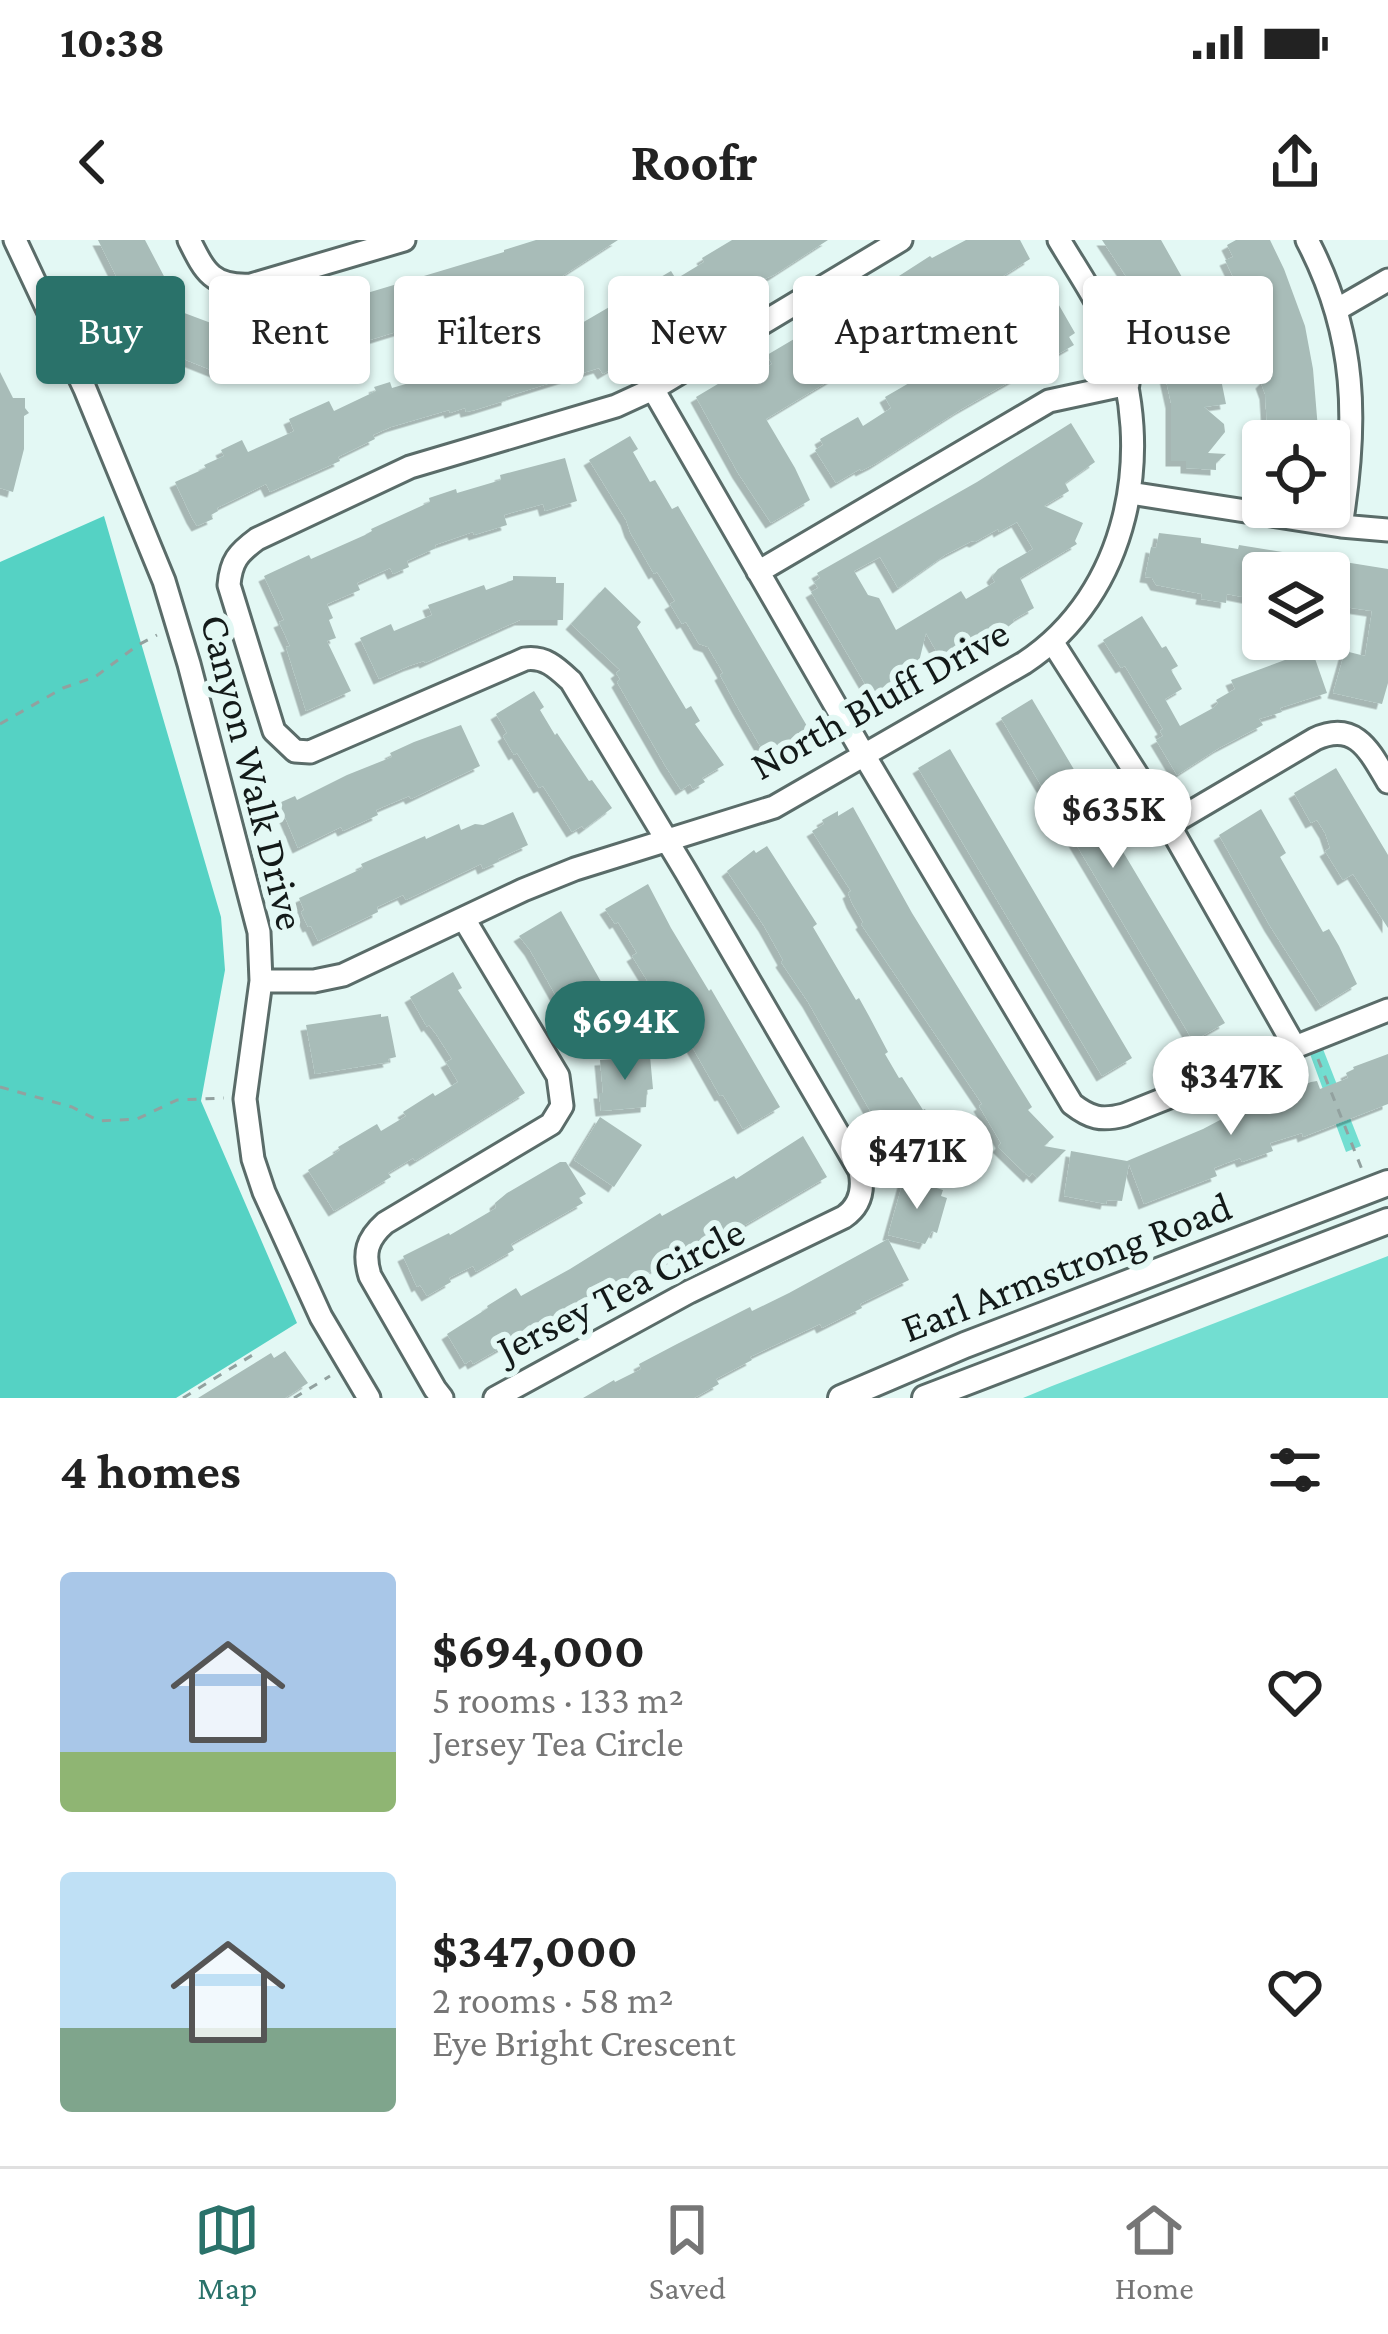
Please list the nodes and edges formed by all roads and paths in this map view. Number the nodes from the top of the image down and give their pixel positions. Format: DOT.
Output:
graph roads {
  1 [pos="15,240"];
  2 [pos="188,240"];
  3 [pos="404,240"];
  4 [pos="901,240"];
  5 [pos="1059,240"];
  6 [pos="1307,240"];
  7 [pos="1388,280"];
  8 [pos="1083,282"];
  9 [pos="1336,310"];
  10 [pos="1127,384"];
  11 [pos="653,389"];
  12 [pos="1350,470"];
  13 [pos="1130,494"];
  14 [pos="1242,511"];
  15 [pos="1350,527"];
  16 [pos="1388,530"];
  17 [pos="758,572"];
  18 [pos="158,634"];
  19 [pos="1053,643"];
  20 [pos="0,724"];
  21 [pos="864,755"];
  22 [pos="1388,782"];
  23 [pos="1169,825"];
  24 [pos="668,842"];
  25 [pos="464,919"];
  26 [pos="261,980"];
  27 [pos="1388,1010"];
  28 [pos="1303,1043"];
  29 [pos="0,1087"];
  30 [pos="224,1098"];
  31 [pos="1379,1187"];
  32 [pos="1388,1221"];
  33 [pos="260,1351"];
  34 [pos="332,1375"];
  35 [pos="360,1395"];
  36 [pos="183,1398"];
  37 [pos="294,1398"];
  38 [pos="442,1398"];
  39 [pos="495,1398"];
  40 [pos="841,1398"];
  41 [pos="926,1398"];
  1 -- 26 [label="street, Canyon Walk Drive"];
  2 -- 3 [label="street"];
  4 -- 11 [label="street"];
  5 -- 8 [label="street, North Bluff Drive"];
  6 -- 9 [label="street"];
  7 -- 9 [label="street"];
  9 -- 12 [label="street"];
  10 -- 13 [label="street, North Bluff Drive"];
  10 -- 17 [label="street"];
  11 -- 17 [label="street"];
  11 -- 24 [label="street"];
  13 -- 14 [label="street"];
  13 -- 19 [label="street, North Bluff Drive"];
  15 -- 16 [label="street"];
  17 -- 21 [label="street"];
  18 -- 20 [label="path"];
  19 -- 21 [label="street, North Bluff Drive"];
  19 -- 23 [label="street"];
  21 -- 24 [label="street, North Bluff Drive"];
  21 -- 28 [label="street"];
  22 -- 23 [label="street"];
  23 -- 28 [label="street"];
  24 -- 25 [label="street, North Bluff Drive"];
  24 -- 39 [label="street, Jersey Tea Circle"];
  25 -- 26 [label="street, North Bluff Drive"];
  25 -- 38 [label="street"];
  26 -- 35 [label="street, Canyon Walk Drive"];
  27 -- 28 [label="street"];
  28 -- 31 [label="path"];
  29 -- 30 [label="path"];
  31 -- 40 [label="main road, Earl Armstrong Road"];
  32 -- 41 [label="main road, Earl Armstrong Road"];
  33 -- 36 [label="path"];
  34 -- 37 [label="path"];
}
